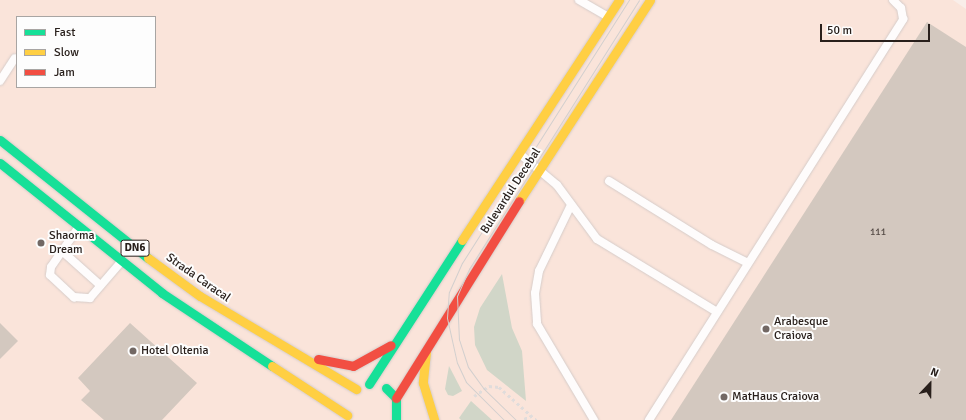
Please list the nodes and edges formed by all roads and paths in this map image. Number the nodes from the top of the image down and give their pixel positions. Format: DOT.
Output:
graph roads {
  1 [pos="580,0"];
  2 [pos="619,0"];
  3 [pos="650,0"];
  4 [pos="892,0"];
  5 [pos="608,17"];
  6 [pos="16,58"];
  7 [pos="0,81"];
  8 [pos="0,140"];
  9 [pos="520,154"];
  10 [pos="0,163"];
  11 [pos="540,168"];
  12 [pos="609,181"];
  13 [pos="571,205"];
  14 [pos="78,228"];
  15 [pos="62,252"];
  16 [pos="121,262"];
  17 [pos="748,262"];
  18 [pos="100,285"];
  19 [pos="717,312"];
  20 [pos="428,342"];
  21 [pos="394,343"];
  22 [pos="280,344"];
  23 [pos="369,384"];
  24 [pos="352,396"];
  25 [pos="474,396"];
  26 [pos="396,398"];
  27 [pos="531,416"];
  28 [pos="348,417"];
  29 [pos="400,418"];
  30 [pos="524,419"];
  31 [pos="434,420"];
  32 [pos="536,420"];
  33 [pos="594,420"];
  34 [pos="649,420"];
  1 -- 5 [label="lane"];
  2 -- 5 [label="main road, Bulevardul Decebal"];
  3 -- 11 [label="main road, Bulevardul Decebal"];
  4 -- 17 [label="lane"];
  5 -- 9 [label="main road, Bulevardul Decebal"];
  6 -- 7 [label="lane"];
  8 -- 22 [label="main road, Strada Caracal / DN6"];
  9 -- 11 [label="lane"];
  9 -- 21 [label="main road, Bulevardul Decebal"];
  10 -- 14 [label="main road, DN6"];
  11 -- 13 [label="lane"];
  11 -- 20 [label="main road, Bulevardul Decebal"];
  12 -- 17 [label="lane"];
  13 -- 19 [label="lane"];
  13 -- 33 [label="lane"];
  14 -- 15 [label="lane"];
  14 -- 16 [label="main road, DN6"];
  15 -- 18 [label="lane"];
  15 -- 18 [label="lane"];
  16 -- 18 [label="lane"];
  16 -- 28 [label="main road, DN6"];
  17 -- 19 [label="lane"];
  19 -- 34 [label="lane"];
  20 -- 26 [label="main road, Bulevardul Decebal"];
  20 -- 31 [label="main road"];
  21 -- 22 [label="main road"];
  21 -- 23 [label="main road, Bulevardul Decebal"];
  22 -- 24 [label="main road, Strada Caracal / DN6"];
  23 -- 24 [label="main road"];
  23 -- 26 [label="main road"];
  24 -- 28 [label="main road, DN6"];
  25 -- 27 [label="path"];
  26 -- 29 [label="main road"];
  27 -- 30 [label="path"];
  27 -- 32 [label="path"];
}
